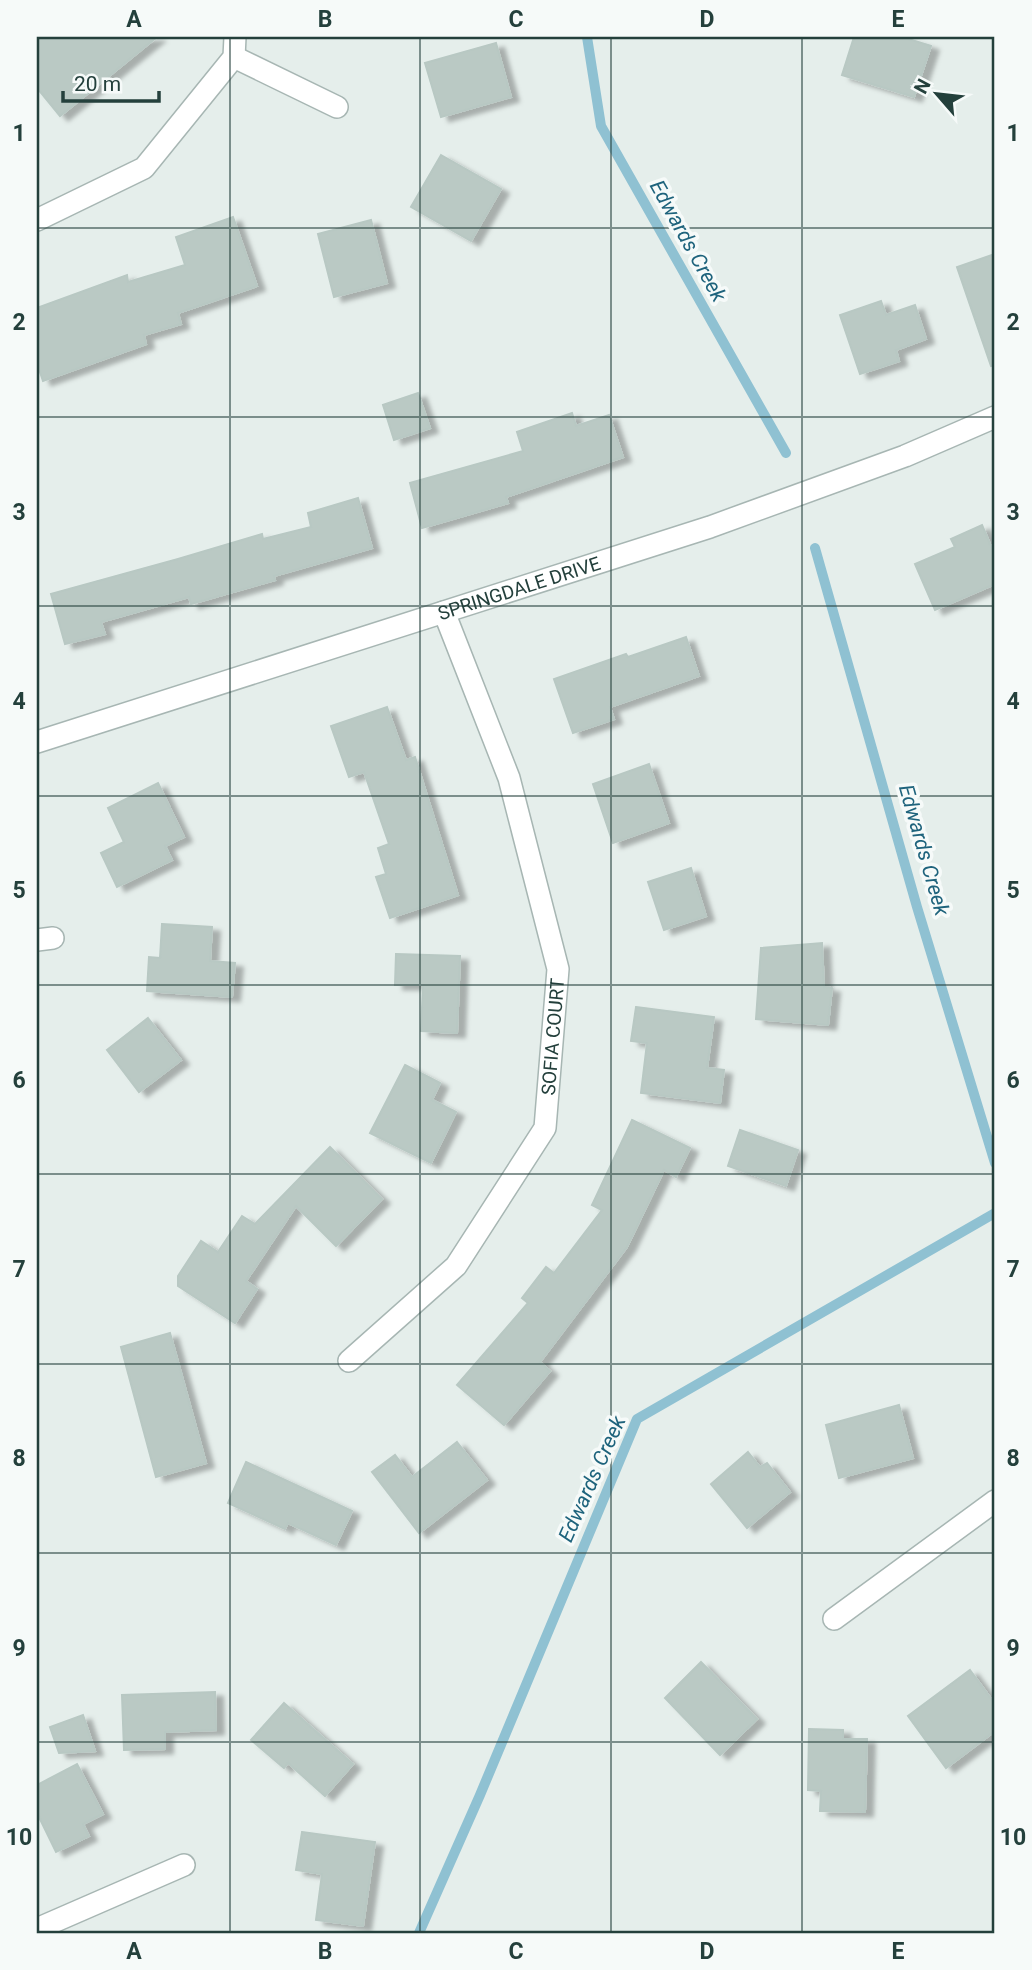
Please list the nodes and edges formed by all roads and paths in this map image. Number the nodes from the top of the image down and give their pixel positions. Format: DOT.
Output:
graph roads {
  1 [pos="235,47"];
  2 [pos="337,107"];
  3 [pos="37,220"];
  4 [pos="995,417"];
  5 [pos="444,612"];
  6 [pos="37,742"];
  7 [pos="349,1361"];
  8 [pos="995,1501"];
  9 [pos="834,1619"];
  10 [pos="184,1865"];
  11 [pos="37,1929"];
  1 -- 2 [label="street"];
  1 -- 3 [label="street"];
  4 -- 5 [label="street, SPRINGDALE DRIVE"];
  5 -- 6 [label="street, SPRINGDALE DRIVE"];
  5 -- 7 [label="street, SOFIA COURT"];
  8 -- 9 [label="street"];
  10 -- 11 [label="street"];
}
